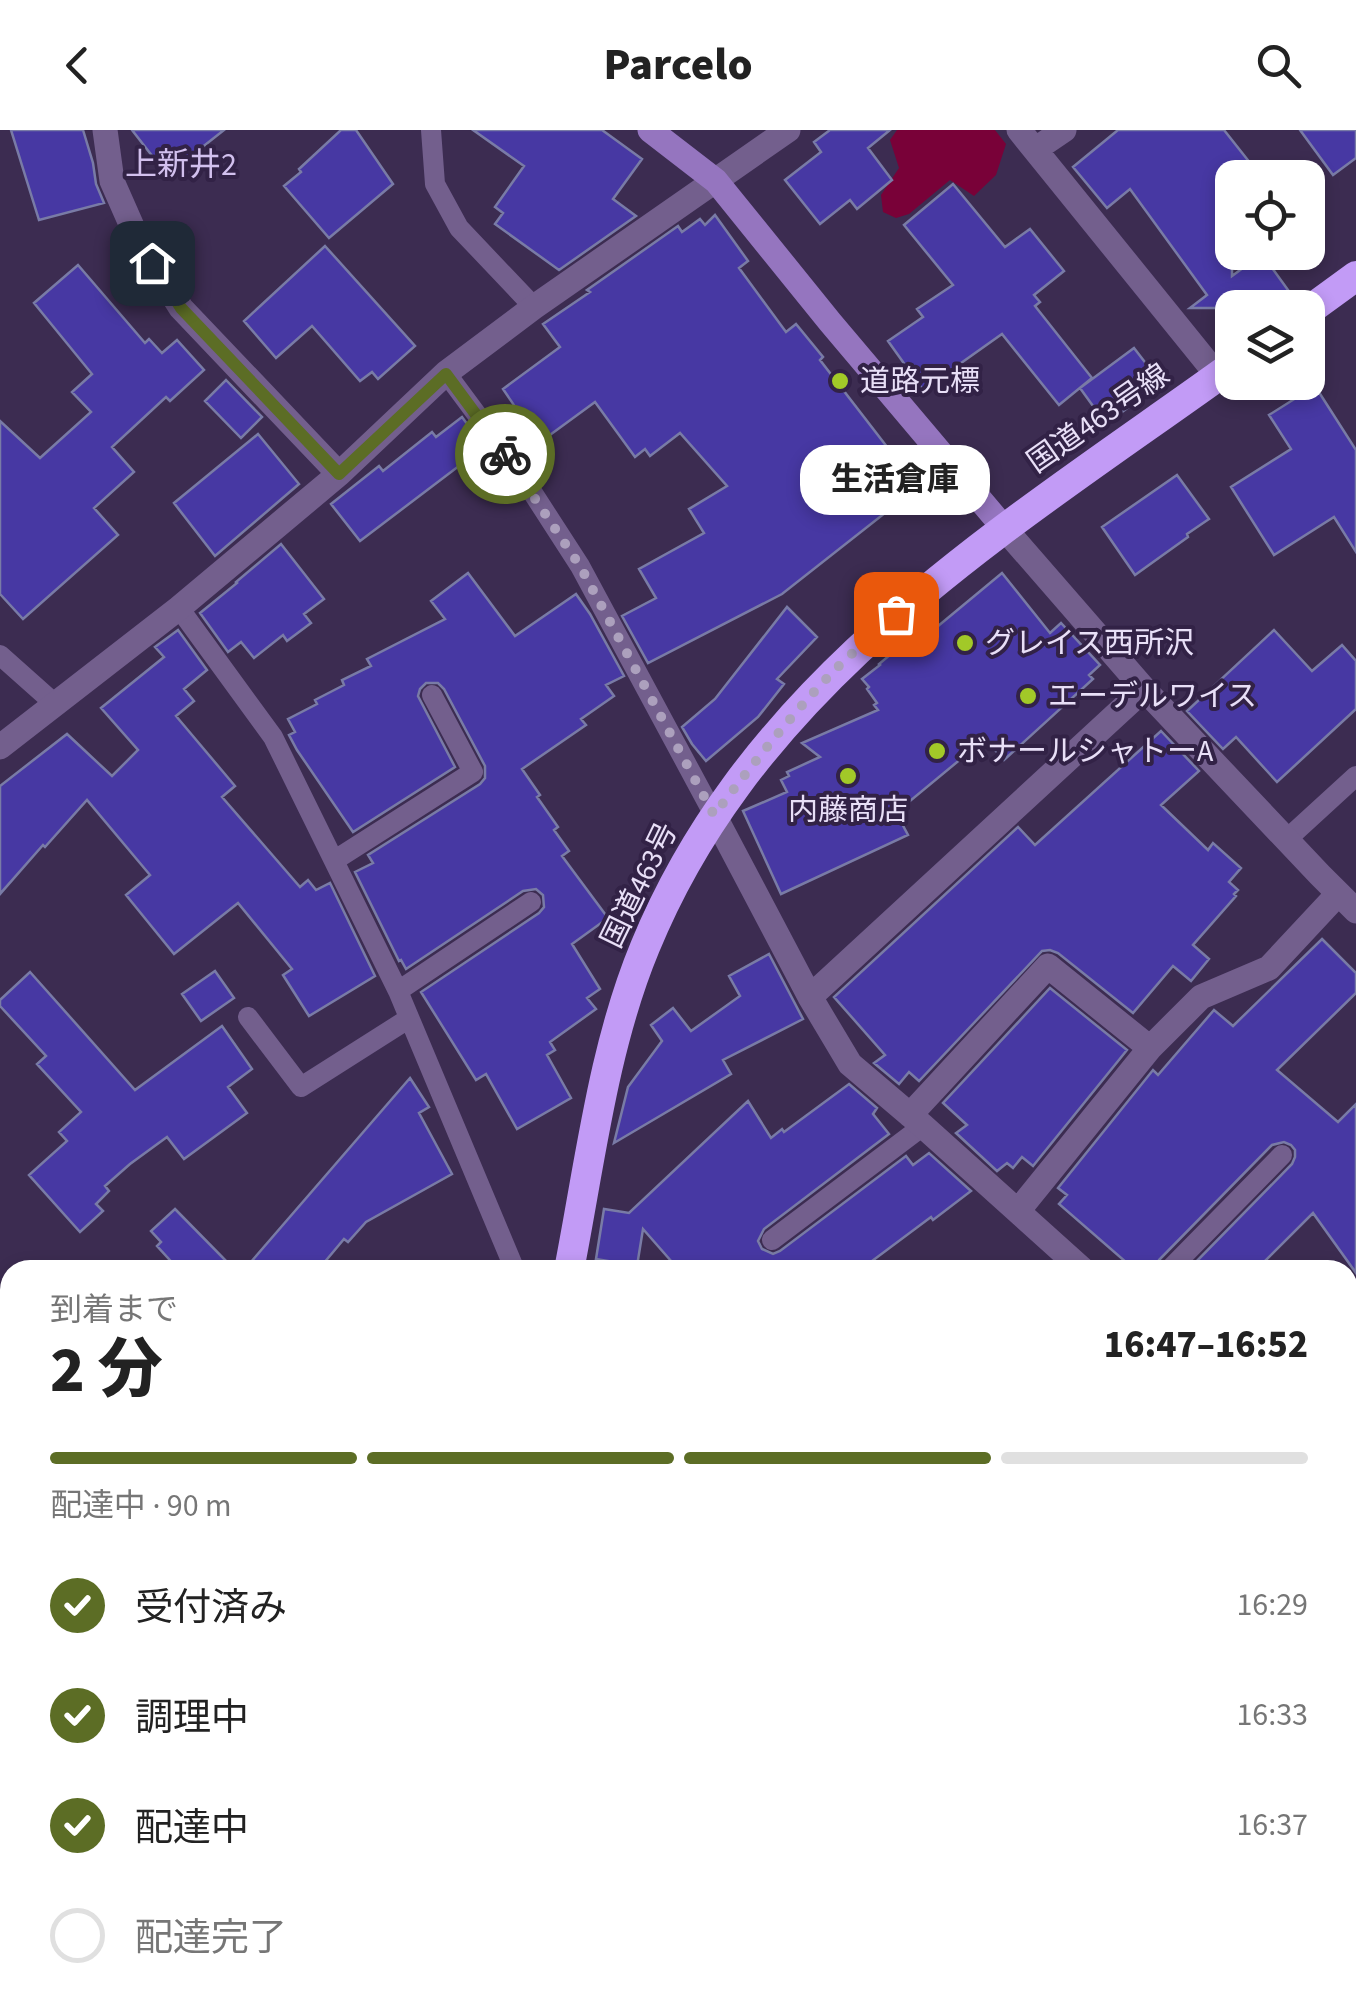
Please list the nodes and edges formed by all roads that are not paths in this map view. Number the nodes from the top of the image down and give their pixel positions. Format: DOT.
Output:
graph roads {
  1 [pos="105,130"];
  2 [pos="432,130"];
  3 [pos="650,130"];
  4 [pos="788,130"];
  5 [pos="1064,130"];
  6 [pos="1027,140"];
  7 [pos="716,182"];
  8 [pos="1356,276"];
  9 [pos="1325,299"];
  10 [pos="534,307"];
  11 [pos="1215,359"];
  12 [pos="446,374"];
  13 [pos="1215,378"];
  14 [pos="339,474"];
  15 [pos="1004,528"];
  16 [pos="179,608"];
  17 [pos="0,655"];
  18 [pos="1144,689"];
  19 [pos="432,695"];
  20 [pos="56,704"];
  21 [pos="0,747"];
  22 [pos="1356,776"];
  23 [pos="714,815"];
  24 [pos="1286,840"];
  25 [pos="335,860"];
  26 [pos="531,902"];
  27 [pos="1347,903"];
  28 [pos="398,991"];
  29 [pos="810,997"];
  30 [pos="248,1017"];
  31 [pos="408,1018"];
  32 [pos="1150,1048"];
  33 [pos="917,1120"];
  34 [pos="1282,1155"];
  35 [pos="1018,1211"];
  36 [pos="772,1240"];
  37 [pos="510,1260"];
  38 [pos="571,1260"];
  39 [pos="1072,1260"];
  40 [pos="1179,1260"];
  1 -- 14 [label="street"];
  2 -- 10 [label="lane"];
  3 -- 7 [label="street"];
  4 -- 7 [label="street"];
  5 -- 6 [label="street"];
  6 -- 11 [label="street"];
  7 -- 10 [label="street"];
  7 -- 15 [label="street"];
  8 -- 9 [label="highway"];
  10 -- 12 [label="street"];
  12 -- 14 [label="street"];
  12 -- 23 [label="lane"];
  13 -- 15 [label="highway, 国道463号線"];
  14 -- 16 [label="street"];
  15 -- 18 [label="street"];
  15 -- 23 [label="highway, 国道463号"];
  16 -- 20 [label="street"];
  16 -- 25 [label="lane"];
  17 -- 20 [label="lane"];
  18 -- 24 [label="street"];
  18 -- 29 [label="street"];
  19 -- 25 [label="lane"];
  20 -- 21 [label="street"];
  22 -- 24 [label="lane"];
  23 -- 29 [label="street"];
  23 -- 38 [label="highway, 国道463号"];
  24 -- 27 [label="street"];
  25 -- 28 [label="lane"];
  26 -- 28 [label="lane"];
  27 -- 32 [label="street"];
  28 -- 31 [label="lane"];
  29 -- 33 [label="street"];
  30 -- 31 [label="lane"];
  31 -- 37 [label="lane"];
  32 -- 33 [label="street"];
  32 -- 35 [label="street"];
  33 -- 35 [label="street"];
  33 -- 36 [label="lane"];
  34 -- 40 [label="lane"];
  35 -- 39 [label="street"];
}
